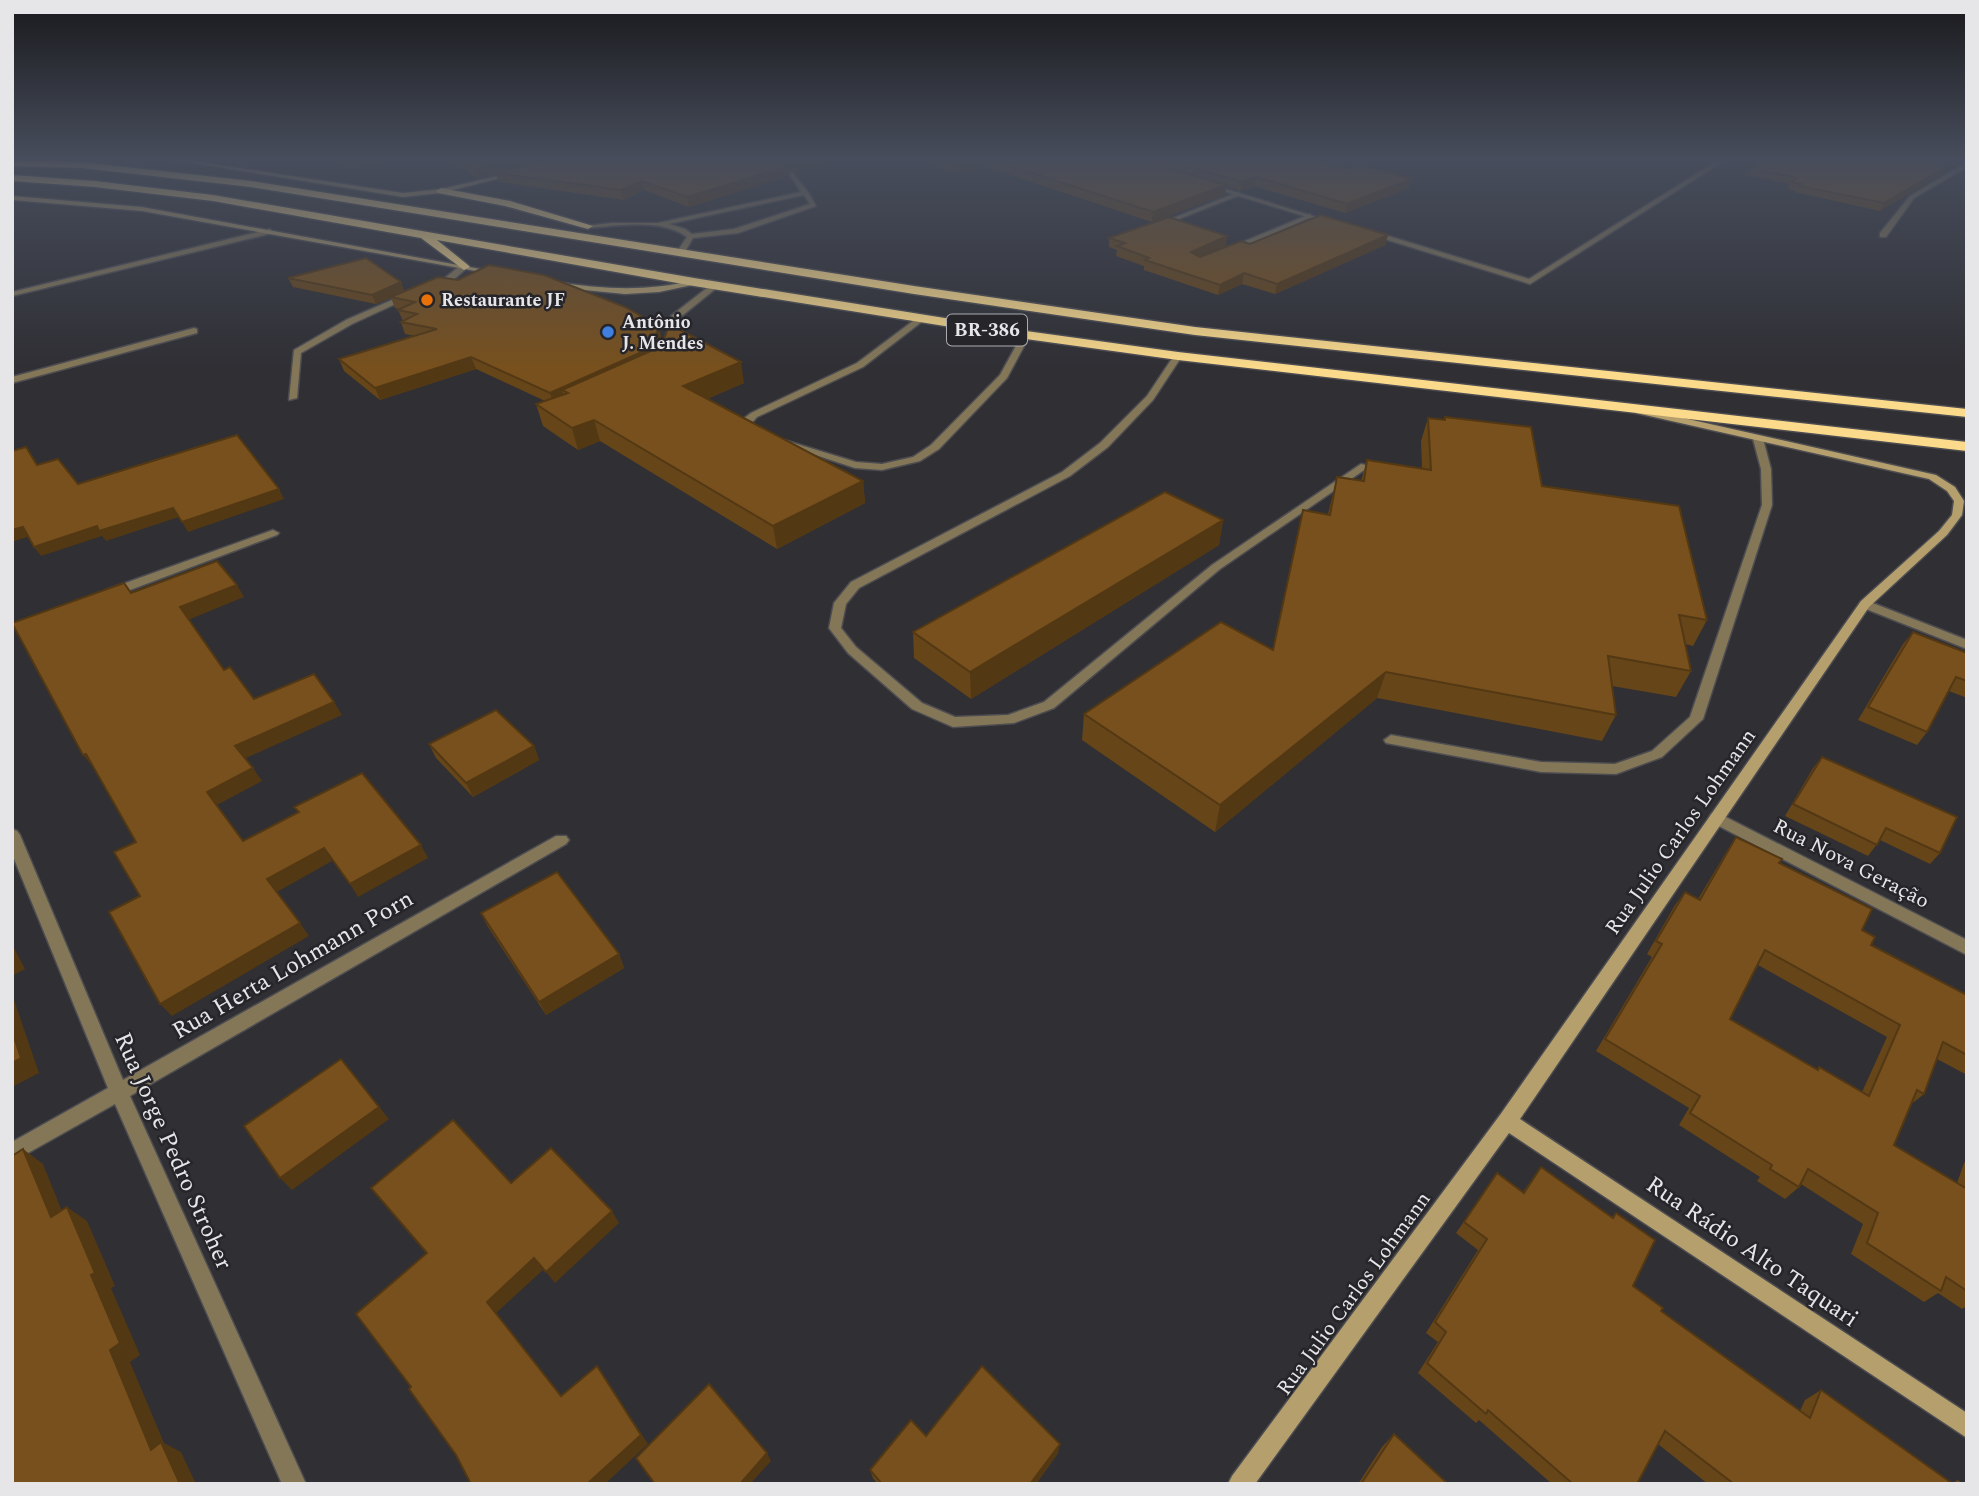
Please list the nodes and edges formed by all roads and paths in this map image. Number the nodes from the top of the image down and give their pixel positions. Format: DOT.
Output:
graph roads {
  1 [pos="257,229"];
  2 [pos="391,229"];
  3 [pos="530,229"];
  4 [pos="598,229"];
  5 [pos="679,229"];
  6 [pos="743,229"];
  7 [pos="1280,229"];
  8 [pos="1614,229"];
  9 [pos="1888,229"];
  10 [pos="270,231"];
  11 [pos="1362,231"];
  12 [pos="421,234"];
  13 [pos="1883,235"];
  14 [pos="691,236"];
  15 [pos="680,253"];
  16 [pos="1222,253"];
  17 [pos="464,267"];
  18 [pos="504,275"];
  19 [pos="545,282"];
  20 [pos="694,282"];
  21 [pos="715,286"];
  22 [pos="12,294"];
  23 [pos="920,320"];
  24 [pos="194,331"];
  25 [pos="1026,335"];
  26 [pos="663,355"];
  27 [pos="1178,356"];
  28 [pos="12,380"];
  29 [pos="292,398"];
  30 [pos="1624,408"];
  31 [pos="1967,412"];
  32 [pos="761,436"];
  33 [pos="1758,439"];
  34 [pos="775,440"];
  35 [pos="1967,447"];
  36 [pos="1365,466"];
  37 [pos="273,533"];
  38 [pos="103,595"];
  39 [pos="1865,604"];
  40 [pos="1967,645"];
  41 [pos="1391,740"];
  42 [pos="1716,818"];
  43 [pos="12,835"];
  44 [pos="561,840"];
  45 [pos="1967,947"];
  46 [pos="119,1092"];
  47 [pos="1507,1121"];
  48 [pos="12,1153"];
  49 [pos="1967,1427"];
  50 [pos="294,1484"];
  51 [pos="1240,1484"];
  1 -- 10 [label="street"];
  2 -- 12 [label="highway, BR-386"];
  3 -- 15 [label="highway, BR-386"];
  4 -- 15 [label="highway"];
  5 -- 14 [label="street"];
  6 -- 14 [label="street"];
  7 -- 16 [label="street"];
  8 -- 11 [label="street"];
  9 -- 13 [label="street"];
  10 -- 17 [label="street"];
  10 -- 22 [label="street"];
  12 -- 17 [label="highway"];
  12 -- 20 [label="highway, BR-386"];
  14 -- 15 [label="street"];
  15 -- 31 [label="highway, BR-386"];
  17 -- 18 [label="street"];
  17 -- 29 [label="street"];
  19 -- 20 [label="street"];
  20 -- 21 [label="highway, BR-386"];
  21 -- 23 [label="highway, BR-386"];
  21 -- 26 [label="street"];
  23 -- 25 [label="highway, BR-386"];
  23 -- 32 [label="street"];
  24 -- 28 [label="street"];
  25 -- 27 [label="highway, BR-386"];
  25 -- 34 [label="street"];
  27 -- 30 [label="highway, BR-386"];
  27 -- 36 [label="street"];
  30 -- 33 [label="street, Rua Julio Carlos Lohmann"];
  30 -- 35 [label="highway, BR-386"];
  33 -- 39 [label="street, Rua Julio Carlos Lohmann"];
  33 -- 41 [label="street"];
  37 -- 38 [label="street"];
  39 -- 40 [label="street"];
  39 -- 42 [label="street, Rua Julio Carlos Lohmann"];
  42 -- 45 [label="street, Rua Nova Geração"];
  42 -- 47 [label="street, Rua Julio Carlos Lohmann"];
  43 -- 46 [label="street, Rua Jorge Pedro Stroher"];
  44 -- 46 [label="street, Rua Herta Lohmann Porn"];
  46 -- 48 [label="street, Rua Herta Lohmann Porn"];
  46 -- 50 [label="street, Rua Jorge Pedro Stroher"];
  47 -- 49 [label="street, Rua Rádio Alto Taquari"];
  47 -- 51 [label="street, Rua Julio Carlos Lohmann"];
}
